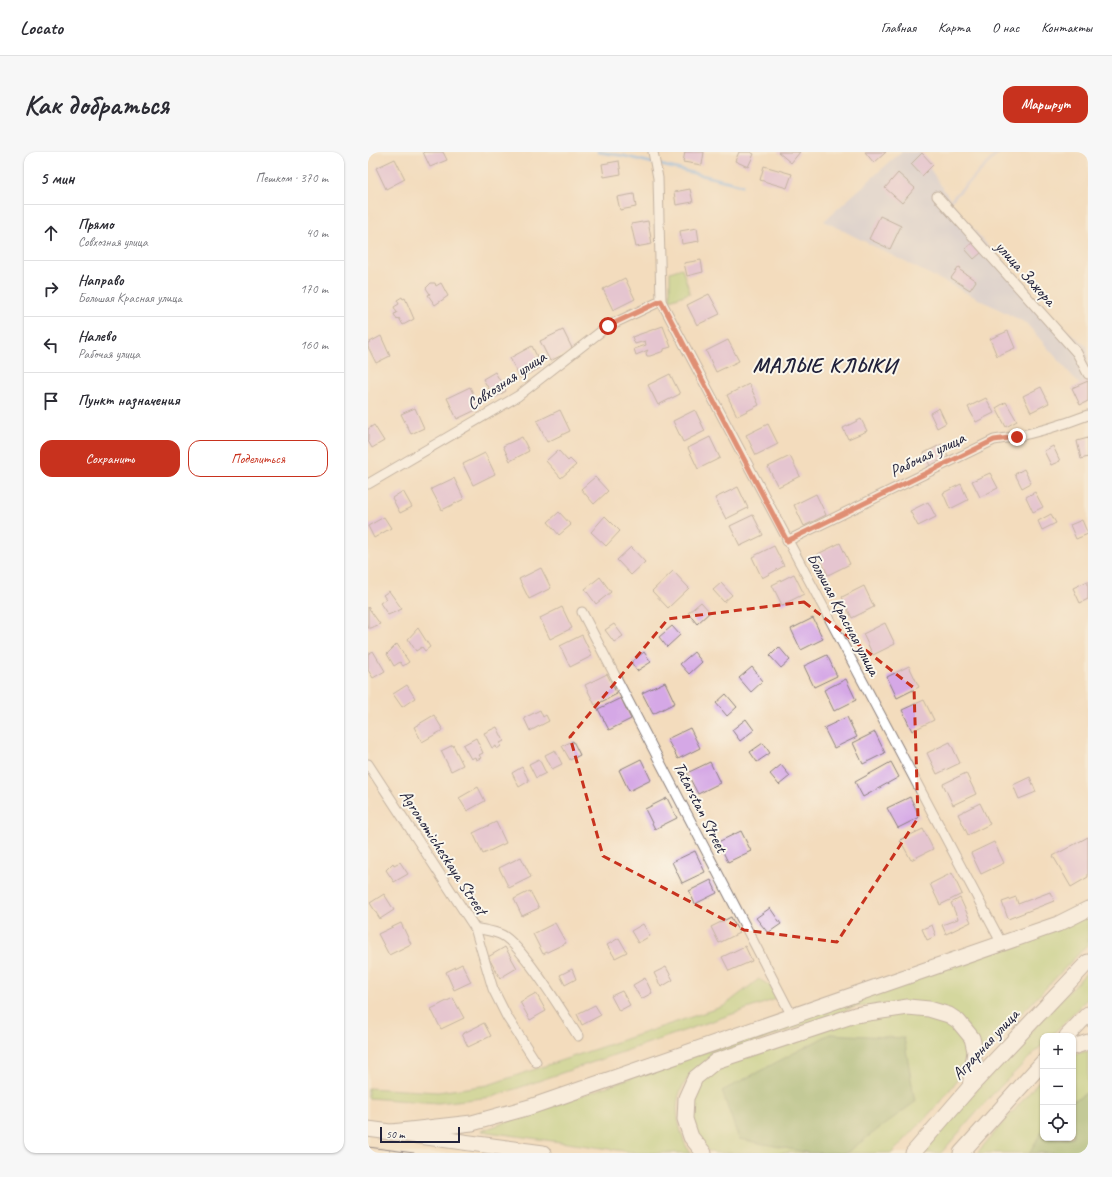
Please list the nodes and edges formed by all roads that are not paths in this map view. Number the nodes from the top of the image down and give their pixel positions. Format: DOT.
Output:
graph roads {
  1 [pos="652,152"];
  2 [pos="937,196"];
  3 [pos="661,301"];
  4 [pos="1088,374"];
  5 [pos="1088,415"];
  6 [pos="368,484"];
  7 [pos="787,541"];
  8 [pos="582,612"];
  9 [pos="368,764"];
  10 [pos="1088,908"];
  11 [pos="475,928"];
  12 [pos="1002,944"];
  13 [pos="1088,962"];
  14 [pos="1088,1014"];
  15 [pos="792,1016"];
  16 [pos="1070,1033"];
  17 [pos="578,1036"];
  18 [pos="1088,1042"];
  19 [pos="1076,1046"];
  20 [pos="536,1062"];
  21 [pos="1040,1065"];
  22 [pos="970,1087"];
  23 [pos="368,1129"];
  24 [pos="392,1132"];
  25 [pos="543,1153"];
  26 [pos="704,1153"];
  27 [pos="913,1153"];
  28 [pos="961,1153"];
  1 -- 3 [label="street, Большая Красная улица"];
  2 -- 4 [label="street, улица Зажора"];
  3 -- 6 [label="street, Совхозная улица"];
  3 -- 7 [label="street, Большая Красная улица"];
  5 -- 7 [label="street, Рабочая улица"];
  7 -- 12 [label="street, Большая Красная улица"];
  8 -- 15 [label="street, Tatarstan Street"];
  9 -- 11 [label="street, Agronomicheskaya Street"];
  10 -- 12 [label="main road"];
  11 -- 17 [label="street, Agronomicheskaya Street"];
  11 -- 20 [label="street"];
  12 -- 15 [label="main road"];
  13 -- 22 [label="main road, Аграрная улица"];
  14 -- 16 [label="main road"];
  15 -- 24 [label="main road"];
  18 -- 19 [label="main road"];
  21 -- 28 [label="main road"];
  22 -- 26 [label="main road"];
  22 -- 27 [label="main road, Аграрная улица"];
  23 -- 24 [label="main road"];
  24 -- 25 [label="main road"];
}
